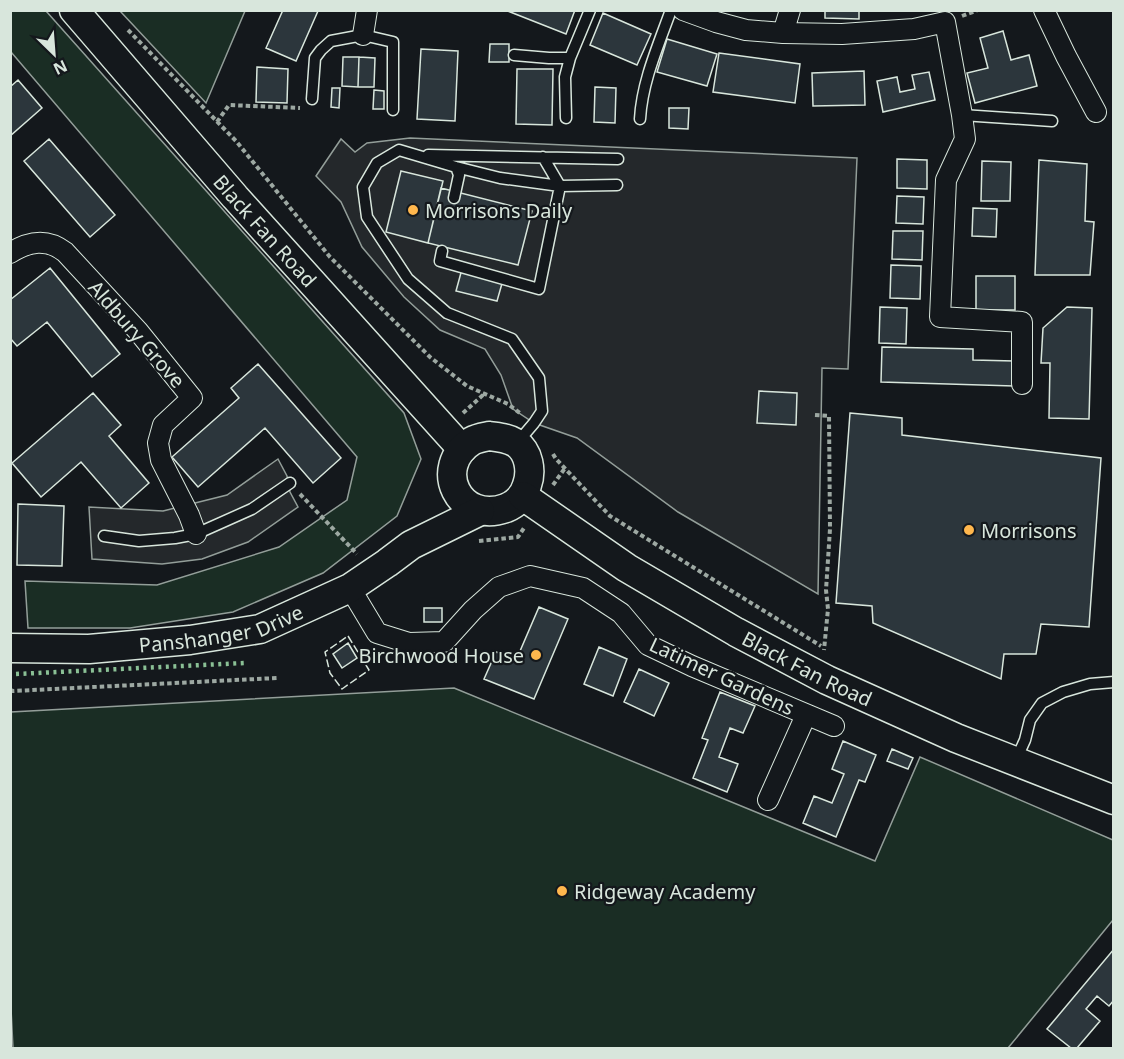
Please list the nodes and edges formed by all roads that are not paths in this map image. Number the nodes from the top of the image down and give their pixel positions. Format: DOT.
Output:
graph roads {
  1 [pos="74,10"];
  2 [pos="367,10"];
  3 [pos="590,10"];
  4 [pos="671,10"];
  5 [pos="683,10"];
  6 [pos="790,10"];
  7 [pos="1044,10"];
  8 [pos="783,33"];
  9 [pos="363,35"];
  10 [pos="514,55"];
  11 [pos="570,58"];
  12 [pos="308,104"];
  13 [pos="393,110"];
  14 [pos="1096,112"];
  15 [pos="962,114"];
  16 [pos="566,118"];
  17 [pos="640,120"];
  18 [pos="1052,121"];
  19 [pos="413,154"];
  20 [pos="543,157"];
  21 [pos="618,159"];
  22 [pos="456,167"];
  23 [pos="617,185"];
  24 [pos="560,186"];
  25 [pos="454,198"];
  26 [pos="442,251"];
  27 [pos="10,253"];
  28 [pos="1022,384"];
  29 [pos="517,444"];
  30 [pos="462,449"];
  31 [pos="452,476"];
  32 [pos="290,483"];
  33 [pos="523,496"];
  34 [pos="480,511"];
  35 [pos="196,534"];
  36 [pos="104,536"];
  37 [pos="411,545"];
  38 [pos="350,588"];
  39 [pos="10,648"];
  40 [pos="1113,682"];
  41 [pos="807,715"];
  42 [pos="834,726"];
  43 [pos="1015,762"];
  44 [pos="768,800"];
  45 [pos="1113,800"];
  1 -- 30 [label="main road, Black Fan Road"];
  2 -- 9 [label="street"];
  3 -- 11 [label="lane"];
  4 -- 17 [label="lane"];
  5 -- 8 [label="street"];
  6 -- 8 [label="street"];
  7 -- 14 [label="street"];
  8 -- 15 [label="street"];
  9 -- 12 [label="lane"];
  9 -- 13 [label="lane"];
  10 -- 11 [label="lane"];
  11 -- 16 [label="lane"];
  15 -- 18 [label="lane"];
  15 -- 28 [label="street"];
  19 -- 20 [label="lane"];
  19 -- 22 [label="lane"];
  19 -- 29 [label="lane"];
  20 -- 21 [label="lane"];
  20 -- 24 [label="lane"];
  22 -- 24 [label="lane"];
  22 -- 25 [label="lane"];
  23 -- 24 [label="lane"];
  24 -- 26 [label="lane"];
  27 -- 35 [label="street, Aldbury Grove"];
  29 -- 30 [label="main road"];
  29 -- 33 [label="main road"];
  30 -- 31 [label="main road"];
  31 -- 34 [label="main road"];
  31 -- 37 [label="main road, Panshanger Drive"];
  32 -- 35 [label="lane"];
  33 -- 34 [label="main road"];
  33 -- 43 [label="main road, Black Fan Road"];
  34 -- 37 [label="main road, Panshanger Drive"];
  35 -- 36 [label="lane"];
  37 -- 38 [label="main road, Panshanger Drive"];
  38 -- 39 [label="main road, Panshanger Drive"];
  38 -- 41 [label="street, Latimer Gardens"];
  40 -- 43 [label="lane"];
  41 -- 42 [label="street, Latimer Gardens"];
  41 -- 44 [label="street, Latimer Gardens"];
  43 -- 45 [label="main road, Black Fan Road"];
}
